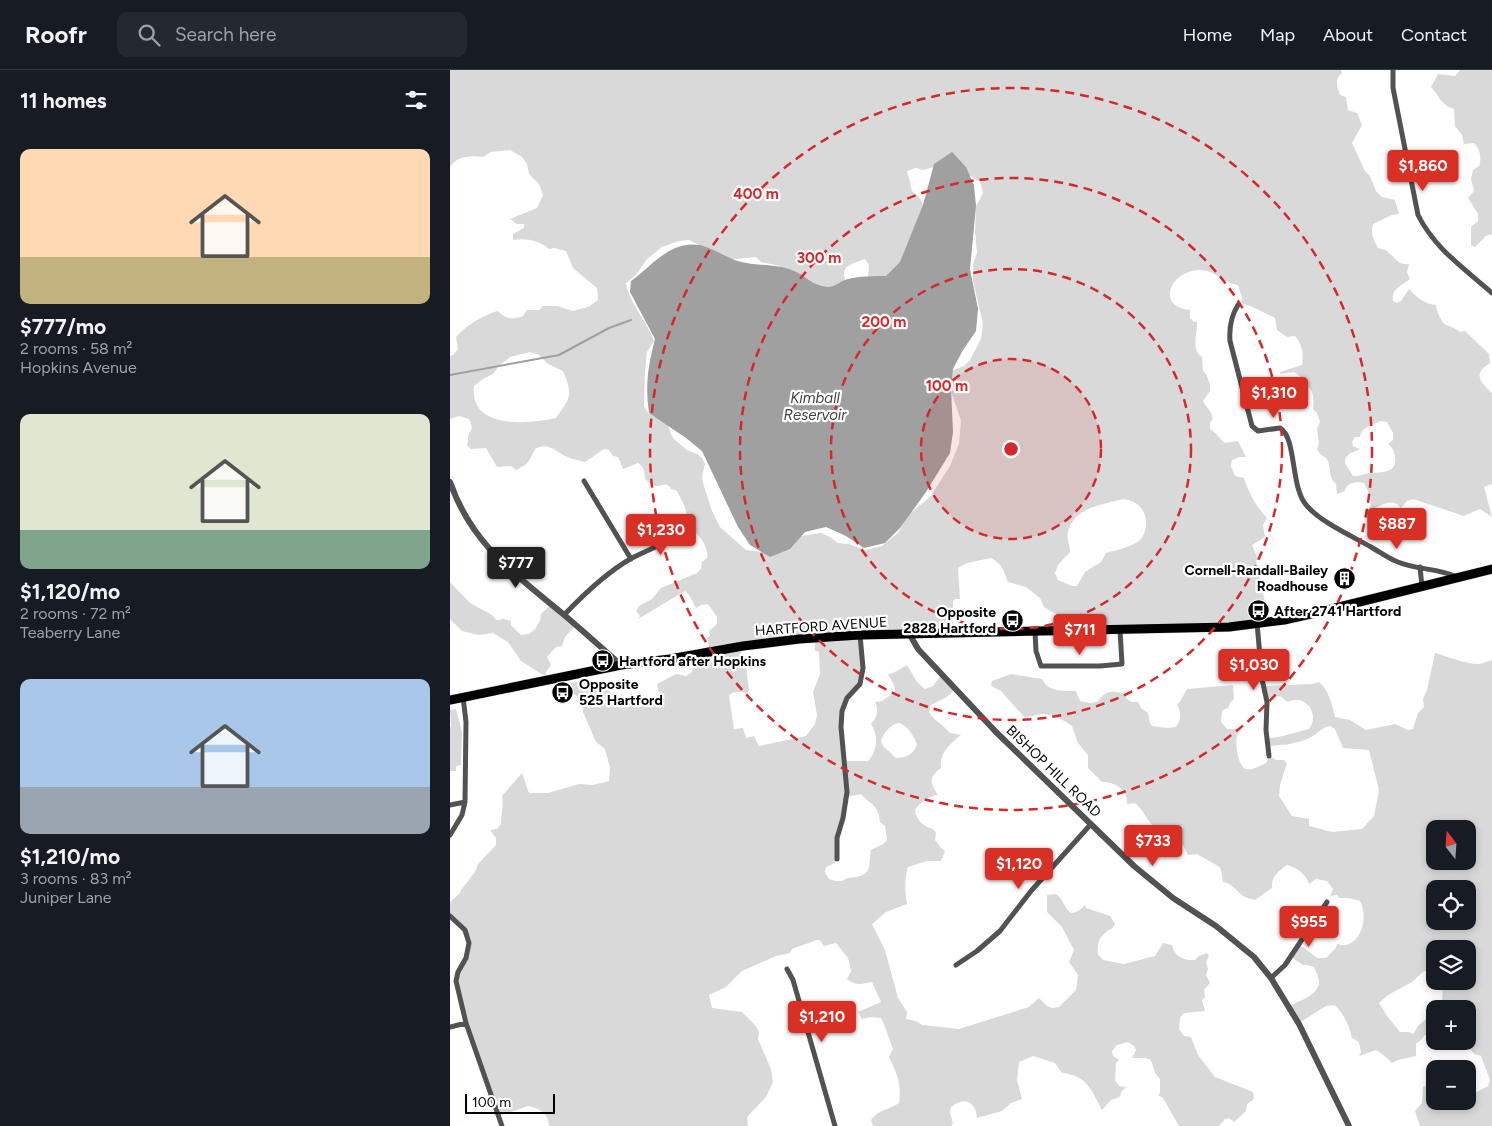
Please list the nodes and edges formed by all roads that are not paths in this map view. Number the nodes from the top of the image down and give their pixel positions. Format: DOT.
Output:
graph roads {
  1 [pos="1393,70"];
  2 [pos="1492,293"];
  3 [pos="1238,305"];
  4 [pos="584,481"];
  5 [pos="450,482"];
  6 [pos="681,535"];
  7 [pos="631,559"];
  8 [pos="1420,567"];
  9 [pos="1492,569"];
  10 [pos="1458,578"];
  11 [pos="1422,587"];
  12 [pos="564,615"];
  13 [pos="1258,623"];
  14 [pos="1120,630"];
  15 [pos="1035,632"];
  16 [pos="910,635"];
  17 [pos="860,636"];
  18 [pos="621,665"];
  19 [pos="463,697"];
  20 [pos="450,700"];
  21 [pos="1269,756"];
  22 [pos="465,802"];
  23 [pos="450,804"];
  24 [pos="1091,824"];
  25 [pos="450,835"];
  26 [pos="837,860"];
  27 [pos="1327,902"];
  28 [pos="450,916"];
  29 [pos="956,965"];
  30 [pos="787,969"];
  31 [pos="1271,978"];
  32 [pos="466,1023"];
  33 [pos="450,1027"];
  34 [pos="502,1126"];
  35 [pos="835,1126"];
  36 [pos="1349,1126"];
  1 -- 2 [label="street"];
  3 -- 8 [label="street"];
  4 -- 7 [label="street"];
  5 -- 12 [label="street"];
  6 -- 7 [label="street"];
  7 -- 12 [label="street"];
  8 -- 10 [label="street"];
  8 -- 11 [label="street"];
  9 -- 10 [label="highway, HARTFORD AVENUE"];
  10 -- 11 [label="highway, HARTFORD AVENUE"];
  11 -- 13 [label="highway, HARTFORD AVENUE"];
  12 -- 18 [label="street"];
  13 -- 14 [label="highway, HARTFORD AVENUE"];
  13 -- 21 [label="street"];
  14 -- 15 [label="highway, HARTFORD AVENUE"];
  14 -- 15 [label="street"];
  15 -- 16 [label="highway, HARTFORD AVENUE"];
  16 -- 17 [label="highway, HARTFORD AVENUE"];
  16 -- 24 [label="street, BISHOP HILL ROAD"];
  17 -- 18 [label="highway, HARTFORD AVENUE"];
  17 -- 26 [label="street"];
  18 -- 19 [label="highway, HARTFORD AVENUE"];
  19 -- 20 [label="highway, HARTFORD AVENUE"];
  19 -- 22 [label="street"];
  22 -- 23 [label="street"];
  22 -- 25 [label="street"];
  24 -- 29 [label="street"];
  24 -- 31 [label="street, BISHOP HILL ROAD"];
  27 -- 31 [label="street"];
  28 -- 32 [label="street"];
  30 -- 35 [label="street"];
  31 -- 36 [label="street, BISHOP HILL ROAD"];
  32 -- 33 [label="street"];
  32 -- 34 [label="street"];
}
